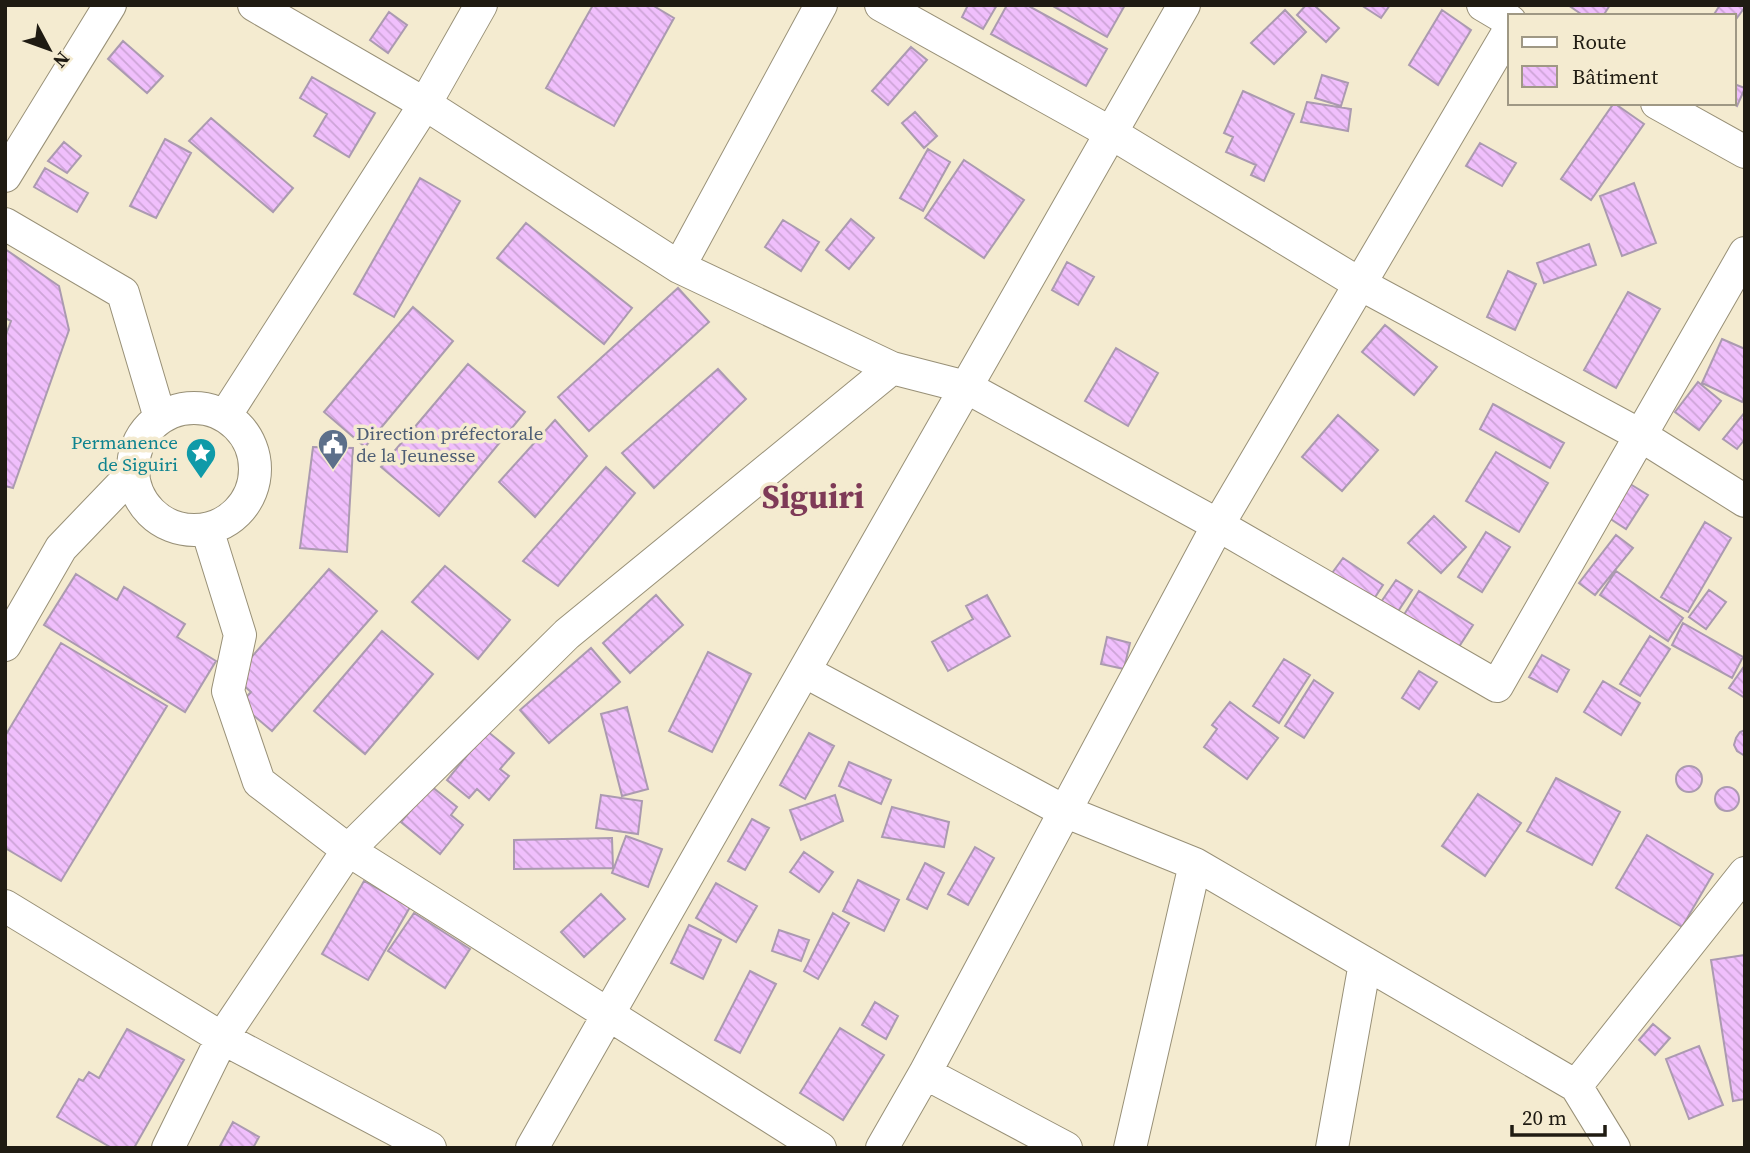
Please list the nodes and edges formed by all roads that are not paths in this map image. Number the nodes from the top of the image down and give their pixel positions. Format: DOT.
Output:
graph roads {
  1 [pos="110,5"];
  2 [pos="254,5"];
  3 [pos="481,5"];
  4 [pos="821,5"];
  5 [pos="881,5"];
  6 [pos="1184,5"];
  7 [pos="1483,5"];
  8 [pos="1508,20"];
  9 [pos="1508,32"];
  10 [pos="425,104"];
  11 [pos="1661,105"];
  12 [pos="1111,133"];
  13 [pos="1745,152"];
  14 [pos="5,176"];
  15 [pos="5,224"];
  16 [pos="1745,253"];
  17 [pos="679,267"];
  18 [pos="1360,284"];
  19 [pos="892,368"];
  20 [pos="966,387"];
  21 [pos="225,416"];
  22 [pos="160,418"];
  23 [pos="1640,435"];
  24 [pos="133,473"];
  25 [pos="1745,501"];
  26 [pos="1219,525"];
  27 [pos="207,529"];
  28 [pos="5,645"];
  29 [pos="804,671"];
  30 [pos="1064,811"];
  31 [pos="348,850"];
  32 [pos="1195,864"];
  33 [pos="1745,873"];
  34 [pos="5,906"];
  35 [pos="1365,963"];
  36 [pos="608,1014"];
  37 [pos="222,1038"];
  38 [pos="925,1073"];
  39 [pos="1576,1086"];
  40 [pos="168,1148"];
  41 [pos="430,1148"];
  42 [pos="532,1148"];
  43 [pos="820,1148"];
  44 [pos="882,1148"];
  45 [pos="1066,1148"];
  46 [pos="1130,1148"];
  47 [pos="1332,1148"];
  48 [pos="1614,1148"];
  1 -- 14 [label="street"];
  2 -- 10 [label="street"];
  3 -- 10 [label="street"];
  4 -- 17 [label="street"];
  5 -- 12 [label="street"];
  6 -- 12 [label="street"];
  7 -- 8 [label="street"];
  9 -- 18 [label="street"];
  10 -- 17 [label="street"];
  10 -- 21 [label="street"];
  11 -- 13 [label="street"];
  12 -- 18 [label="street"];
  12 -- 20 [label="street"];
  15 -- 22 [label="street"];
  16 -- 23 [label="street"];
  17 -- 19 [label="street"];
  18 -- 23 [label="street"];
  18 -- 26 [label="street"];
  19 -- 20 [label="street"];
  19 -- 31 [label="street"];
  20 -- 26 [label="street"];
  20 -- 29 [label="street"];
  21 -- 22 [label="street"];
  21 -- 27 [label="street"];
  22 -- 24 [label="street"];
  23 -- 25 [label="street"];
  23 -- 26 [label="street"];
  24 -- 27 [label="street"];
  24 -- 28 [label="street"];
  26 -- 30 [label="street"];
  27 -- 31 [label="street"];
  29 -- 30 [label="street"];
  29 -- 36 [label="street"];
  30 -- 32 [label="street"];
  30 -- 38 [label="street"];
  31 -- 36 [label="street"];
  31 -- 37 [label="street"];
  32 -- 35 [label="street"];
  32 -- 46 [label="street"];
  33 -- 39 [label="street"];
  34 -- 37 [label="street"];
  35 -- 39 [label="street"];
  35 -- 47 [label="street"];
  36 -- 42 [label="street"];
  36 -- 43 [label="street"];
  37 -- 40 [label="street"];
  37 -- 41 [label="street"];
  38 -- 44 [label="street"];
  38 -- 45 [label="street"];
  39 -- 48 [label="street"];
}
